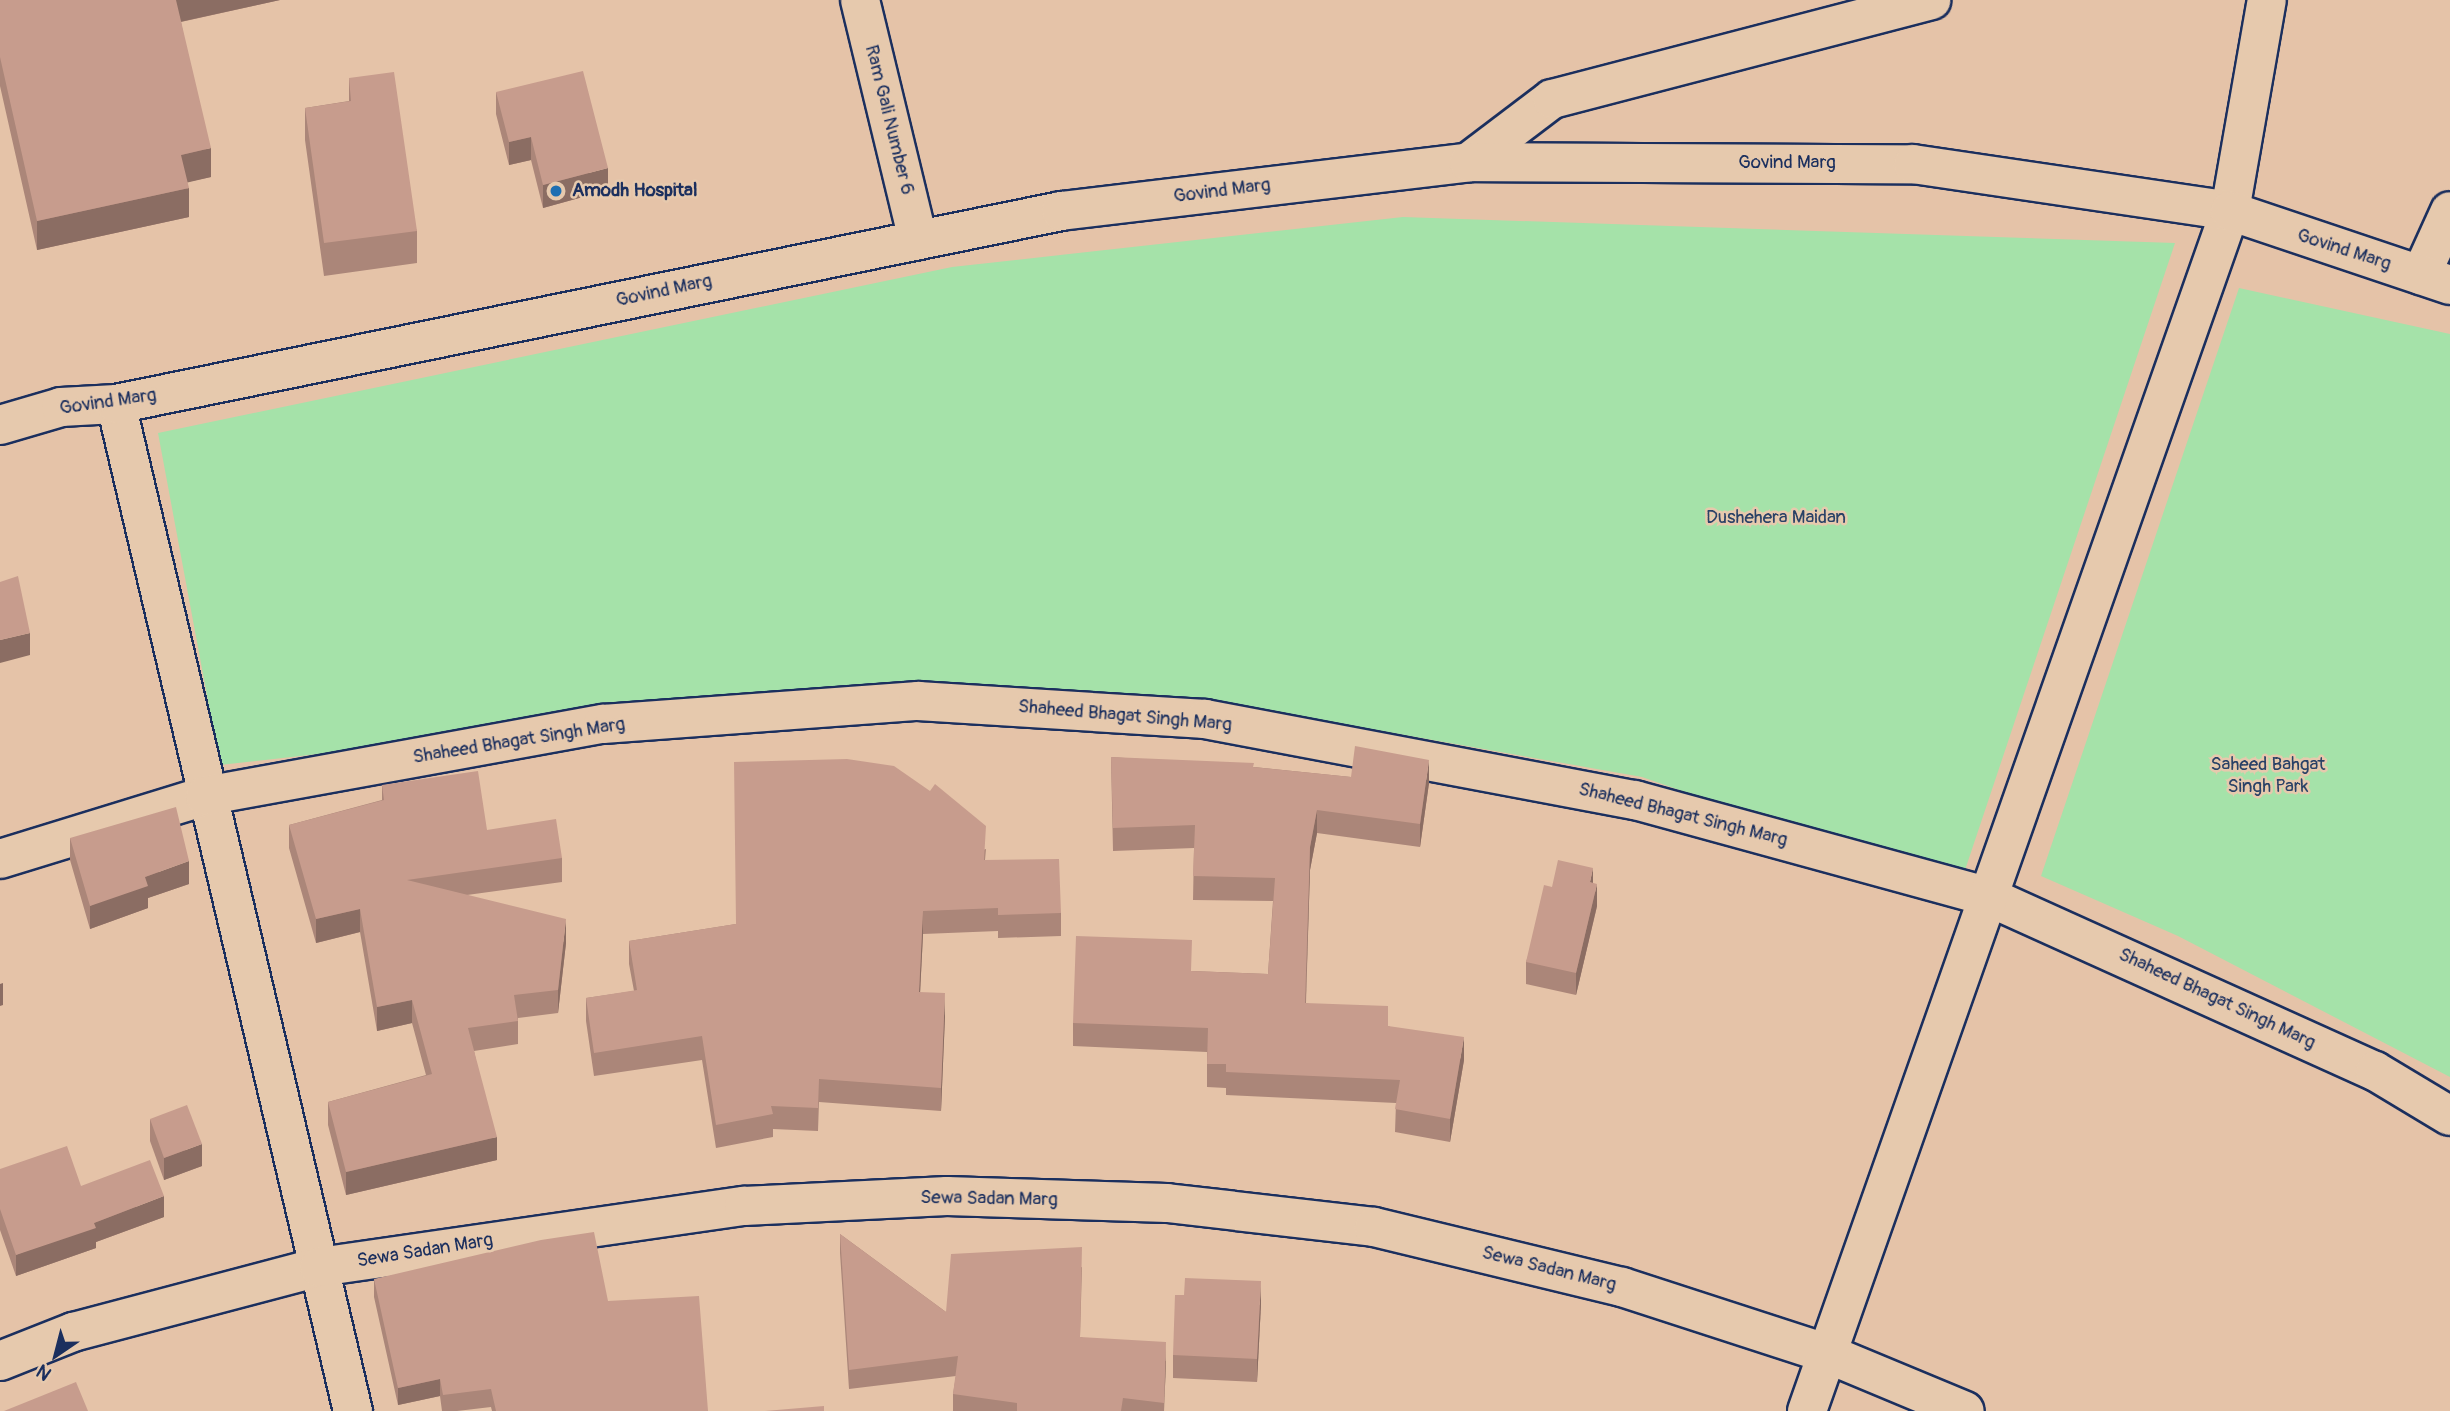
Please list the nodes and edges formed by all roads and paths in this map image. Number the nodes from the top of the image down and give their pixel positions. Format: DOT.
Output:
graph roads {
  1 [pos="860,0"];
  2 [pos="1931,0"];
  3 [pos="2267,0"];
  4 [pos="1469,162"];
  5 [pos="2230,211"];
  6 [pos="2450,211"];
  7 [pos="918,240"];
  8 [pos="2436,280"];
  9 [pos="116,404"];
  10 [pos="0,425"];
  11 [pos="205,796"];
  12 [pos="0,859"];
  13 [pos="1989,897"];
  14 [pos="2450,1116"];
  15 [pos="319,1267"];
  16 [pos="1828,1354"];
  17 [pos="0,1361"];
  18 [pos="353,1411"];
  19 [pos="1807,1411"];
  20 [pos="1965,1411"];
  1 -- 7 [label="street, Ram Gali Number 6"];
  2 -- 4 [label="street"];
  3 -- 5 [label="street"];
  4 -- 5 [label="street, Govind Marg"];
  4 -- 7 [label="street, Govind Marg"];
  5 -- 8 [label="street, Govind Marg"];
  5 -- 13 [label="street"];
  6 -- 8 [label="street"];
  7 -- 9 [label="street, Govind Marg"];
  9 -- 10 [label="street, Govind Marg"];
  9 -- 11 [label="street"];
  11 -- 12 [label="street, Shaheed Bhagat Singh Marg"];
  11 -- 13 [label="street, Shaheed Bhagat Singh Marg"];
  11 -- 15 [label="street"];
  13 -- 14 [label="street, Shaheed Bhagat Singh Marg"];
  13 -- 16 [label="street"];
  15 -- 16 [label="street, Sewa Sadan Marg"];
  15 -- 17 [label="street, Sewa Sadan Marg"];
  15 -- 18 [label="street"];
  16 -- 19 [label="street"];
  16 -- 20 [label="street, Sewa Sadan Marg"];
}
